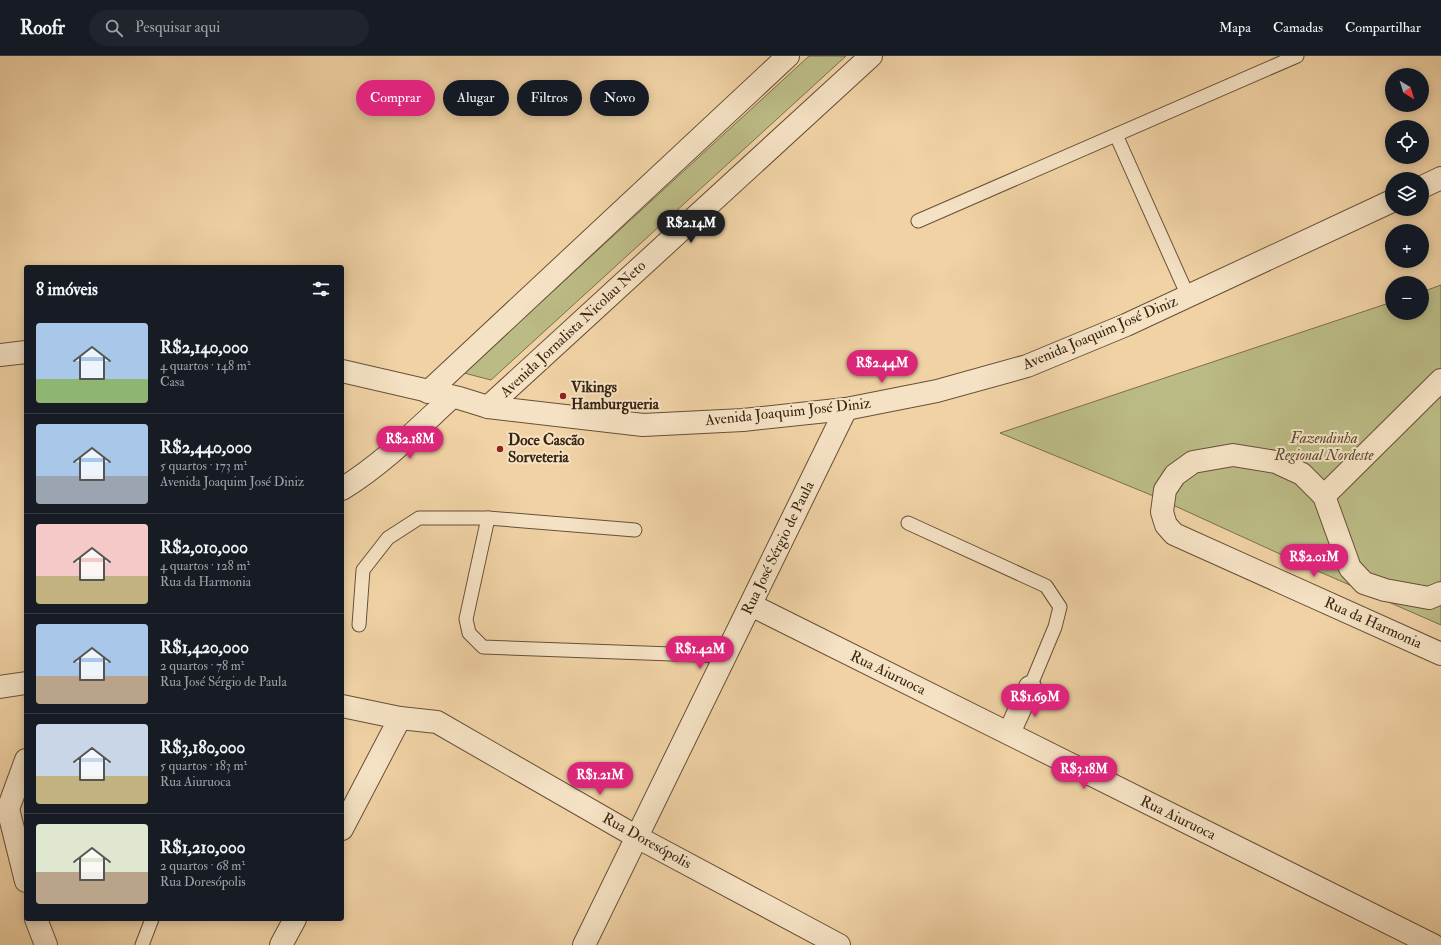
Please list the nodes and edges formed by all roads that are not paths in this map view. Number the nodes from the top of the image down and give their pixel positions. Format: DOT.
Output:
graph roads {
  1 [pos="788,56"];
  2 [pos="871,56"];
  3 [pos="1297,56"];
  4 [pos="1116,135"];
  5 [pos="1385,204"];
  6 [pos="918,221"];
  7 [pos="1188,296"];
  8 [pos="24,352"];
  9 [pos="0,355"];
  10 [pos="344,371"];
  11 [pos="1441,380"];
  12 [pos="428,392"];
  13 [pos="452,397"];
  14 [pos="488,408"];
  15 [pos="846,409"];
  16 [pos="344,488"];
  17 [pos="1324,496"];
  18 [pos="488,518"];
  19 [pos="908,523"];
  20 [pos="635,530"];
  21 [pos="1441,593"];
  22 [pos="751,605"];
  23 [pos="359,625"];
  24 [pos="1441,654"];
  25 [pos="726,656"];
  26 [pos="24,684"];
  27 [pos="0,687"];
  28 [pos="1030,687"];
  29 [pos="344,706"];
  30 [pos="400,718"];
  31 [pos="1009,734"];
  32 [pos="24,765"];
  33 [pos="344,825"];
  34 [pos="636,836"];
  35 [pos="24,873"];
  36 [pos="37,921"];
  37 [pos="151,921"];
  38 [pos="294,921"];
  39 [pos="46,945"];
  40 [pos="142,945"];
  41 [pos="281,945"];
  42 [pos="584,945"];
  43 [pos="839,945"];
  44 [pos="1433,945"];
  1 -- 12 [label="street"];
  2 -- 14 [label="street, Avenida Jornalista Nicolau Neto"];
  3 -- 4 [label="lane"];
  4 -- 6 [label="lane"];
  4 -- 7 [label="lane"];
  5 -- 7 [label="street, Avenida Joaquim José Diniz"];
  7 -- 15 [label="street, Avenida Joaquim José Diniz"];
  8 -- 9 [label="street"];
  10 -- 12 [label="street, Avenida Joaquim José Diniz"];
  11 -- 17 [label="street"];
  12 -- 13 [label="street, Avenida Joaquim José Diniz"];
  13 -- 14 [label="street, Avenida Joaquim José Diniz"];
  13 -- 16 [label="street"];
  14 -- 15 [label="street, Avenida Joaquim José Diniz"];
  15 -- 22 [label="street, Rua José Sérgio de Paula"];
  17 -- 21 [label="street"];
  17 -- 24 [label="street, Rua da Harmonia"];
  18 -- 20 [label="lane"];
  18 -- 23 [label="lane"];
  18 -- 25 [label="lane"];
  19 -- 28 [label="lane"];
  22 -- 25 [label="street, Rua José Sérgio de Paula"];
  22 -- 31 [label="street, Rua Aiuruoca"];
  25 -- 34 [label="street, Rua José Sérgio de Paula"];
  26 -- 27 [label="street"];
  28 -- 31 [label="street"];
  29 -- 30 [label="street, Rua Doresópolis"];
  30 -- 33 [label="street"];
  30 -- 34 [label="street, Rua Doresópolis"];
  31 -- 44 [label="street, Rua Aiuruoca"];
  32 -- 35 [label="street"];
  34 -- 42 [label="street, Rua José Sérgio de Paula"];
  34 -- 43 [label="street, Rua Doresópolis"];
  36 -- 39 [label="street"];
  37 -- 40 [label="lane"];
  38 -- 41 [label="street"];
}
